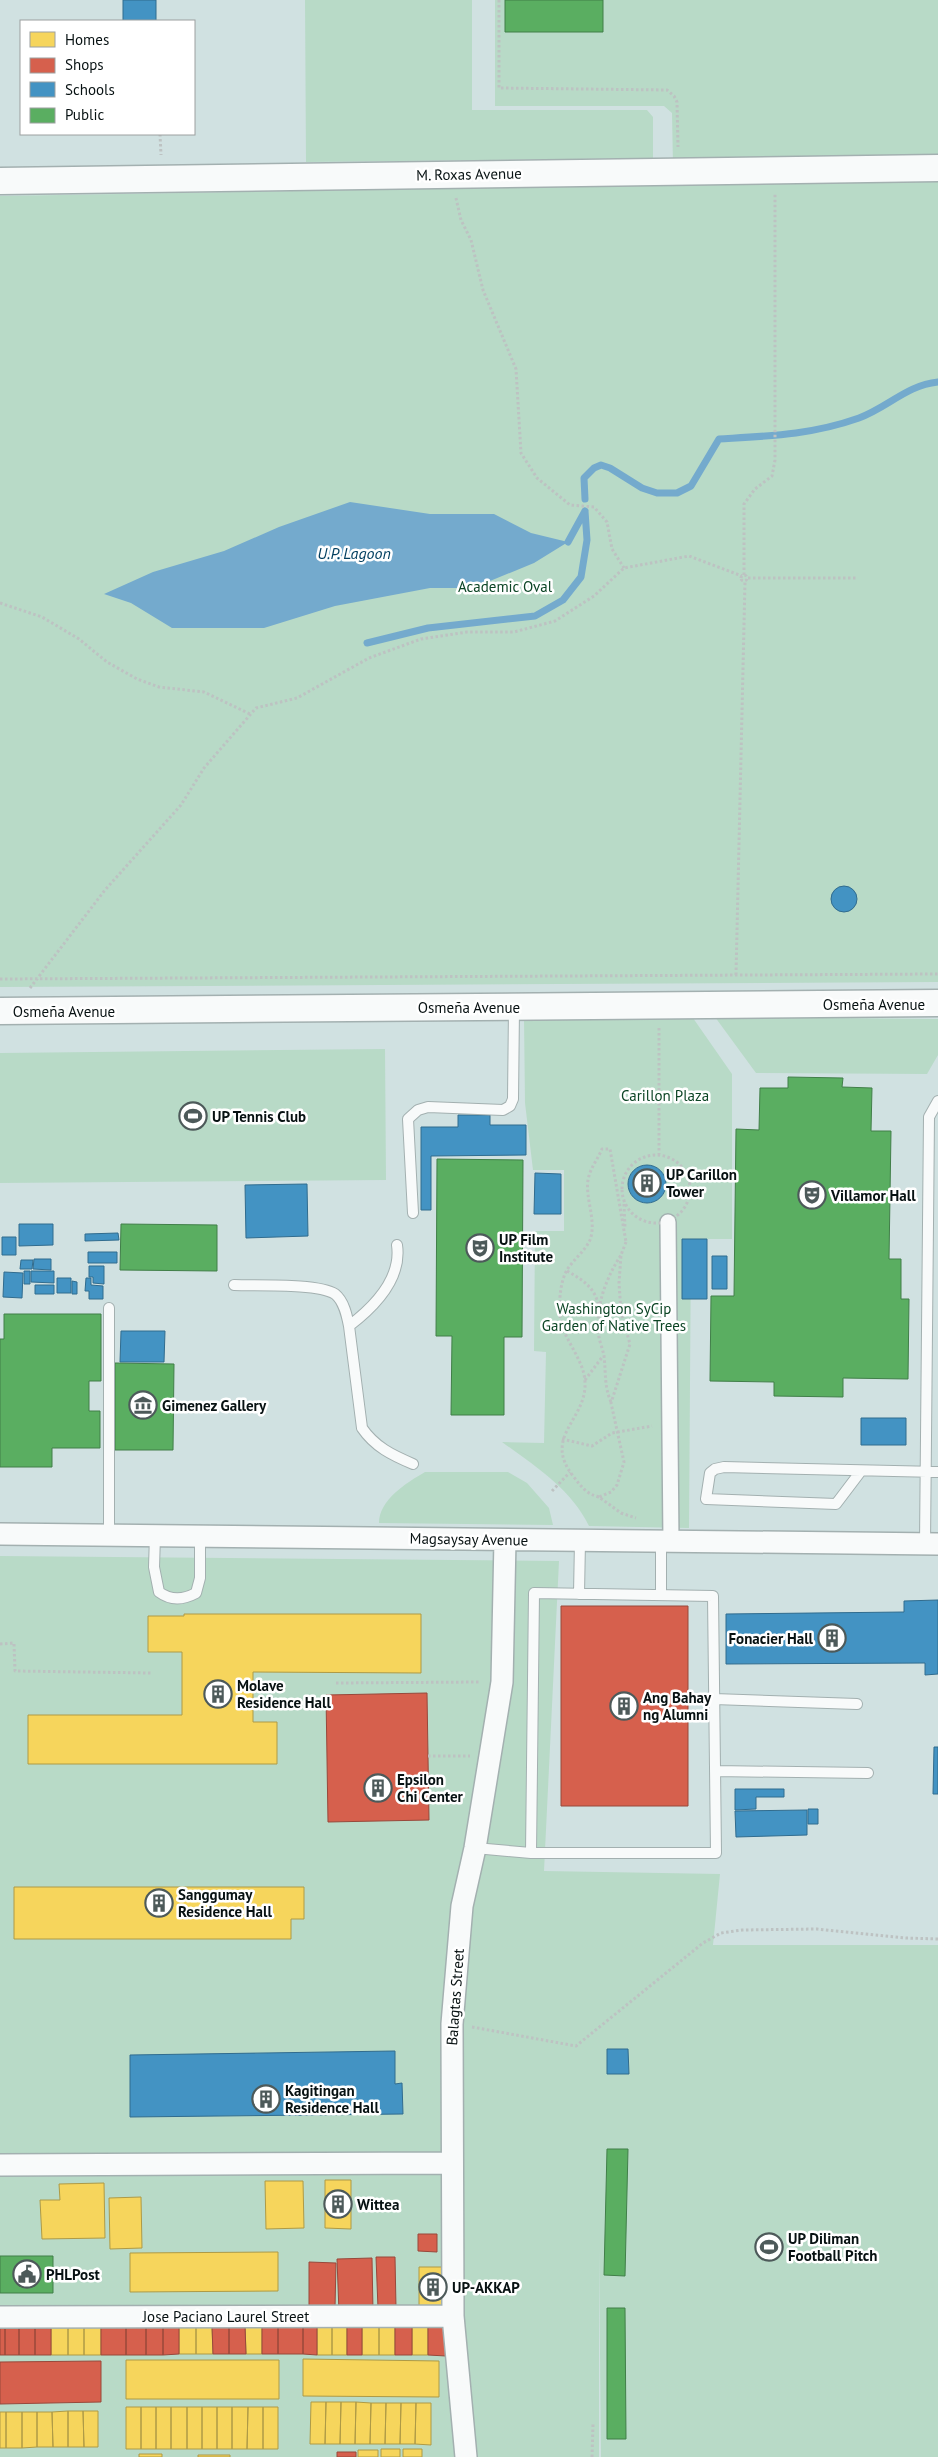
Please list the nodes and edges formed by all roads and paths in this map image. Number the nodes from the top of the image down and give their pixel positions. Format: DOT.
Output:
graph roads {
  1 [pos="499,0"];
  2 [pos="678,147"];
  3 [pos="938,168"];
  4 [pos="0,181"];
  5 [pos="775,192"];
  6 [pos="456,198"];
  7 [pos="624,568"];
  8 [pos="745,578"];
  9 [pos="856,578"];
  10 [pos="0,603"];
  11 [pos="250,714"];
  12 [pos="938,974"];
  13 [pos="736,975"];
  14 [pos="0,978"];
  15 [pos="37,978"];
  16 [pos="938,1003"];
  17 [pos="659,1006"];
  18 [pos="514,1007"];
  19 [pos="6,1011"];
  20 [pos="938,1101"];
  21 [pos="659,1154"];
  22 [pos="624,1204"];
  23 [pos="413,1213"];
  24 [pos="668,1222"];
  25 [pos="626,1242"];
  26 [pos="397,1245"];
  27 [pos="621,1254"];
  28 [pos="567,1271"];
  29 [pos="234,1286"];
  30 [pos="109,1308"];
  31 [pos="600,1310"];
  32 [pos="349,1326"];
  33 [pos="604,1355"];
  34 [pos="585,1380"];
  35 [pos="611,1403"];
  36 [pos="670,1427"];
  37 [pos="616,1432"];
  38 [pos="562,1439"];
  39 [pos="413,1464"];
  40 [pos="861,1470"];
  41 [pos="570,1472"];
  42 [pos="926,1472"];
  43 [pos="938,1472"];
  44 [pos="552,1491"];
  45 [pos="599,1497"];
  46 [pos="0,1534"];
  47 [pos="108,1535"];
  48 [pos="156,1536"];
  49 [pos="200,1536"];
  50 [pos="667,1537"];
  51 [pos="505,1540"];
  52 [pos="580,1541"];
  53 [pos="931,1544"];
  54 [pos="579,1594"];
  55 [pos="661,1595"];
  56 [pos="0,1644"];
  57 [pos="151,1673"];
  58 [pos="502,1682"];
  59 [pos="336,1683"];
  60 [pos="714,1699"];
  61 [pos="858,1704"];
  62 [pos="428,1756"];
  63 [pos="490,1756"];
  64 [pos="715,1771"];
  65 [pos="868,1773"];
  66 [pos="475,1848"];
  67 [pos="531,1853"];
  68 [pos="938,1939"];
  69 [pos="452,2024"];
  70 [pos="451,2163"];
  71 [pos="0,2165"];
  72 [pos="453,2316"];
  73 [pos="0,2317"];
  74 [pos="593,2424"];
  75 [pos="466,2457"];
  76 [pos="592,2457"];
  1 -- 2 [label="path"];
  3 -- 4 [label="street, M. Roxas Avenue"];
  5 -- 8 [label="path"];
  6 -- 7 [label="path"];
  7 -- 8 [label="path"];
  7 -- 11 [label="path"];
  8 -- 9 [label="path"];
  8 -- 13 [label="path"];
  10 -- 11 [label="path"];
  11 -- 15 [label="path"];
  12 -- 13 [label="path"];
  13 -- 15 [label="path"];
  14 -- 15 [label="path"];
  15 -- 19 [label="path"];
  16 -- 17 [label="street, Osmeña Avenue"];
  17 -- 18 [label="street, Osmeña Avenue"];
  17 -- 21 [label="path"];
  18 -- 19 [label="street, Osmeña Avenue"];
  18 -- 23 [label="lane"];
  20 -- 42 [label="lane"];
  21 -- 22 [label="path"];
  21 -- 24 [label="path"];
  22 -- 24 [label="path"];
  22 -- 25 [label="path"];
  24 -- 36 [label="street"];
  25 -- 27 [label="path"];
  25 -- 28 [label="path"];
  26 -- 32 [label="lane"];
  27 -- 31 [label="path"];
  27 -- 35 [label="path"];
  28 -- 31 [label="path"];
  28 -- 34 [label="path"];
  29 -- 32 [label="lane"];
  30 -- 47 [label="lane"];
  31 -- 33 [label="path"];
  32 -- 39 [label="lane"];
  33 -- 34 [label="path"];
  33 -- 35 [label="path"];
  34 -- 38 [label="path"];
  35 -- 37 [label="path"];
  36 -- 37 [label="path"];
  36 -- 50 [label="street"];
  37 -- 38 [label="path"];
  37 -- 45 [label="path"];
  38 -- 41 [label="path"];
  40 -- 40 [label="lane"];
  40 -- 42 [label="lane"];
  41 -- 44 [label="path"];
  41 -- 45 [label="path"];
  42 -- 43 [label="lane"];
  42 -- 53 [label="lane"];
  45 -- 50 [label="path"];
  46 -- 47 [label="street, Magsaysay Avenue"];
  47 -- 48 [label="street, Magsaysay Avenue"];
  48 -- 49 [label="street, Magsaysay Avenue"];
  48 -- 49 [label="lane"];
  49 -- 51 [label="street, Magsaysay Avenue"];
  50 -- 52 [label="street, Magsaysay Avenue"];
  50 -- 53 [label="street, Magsaysay Avenue"];
  50 -- 55 [label="lane"];
  51 -- 52 [label="street, Magsaysay Avenue"];
  51 -- 58 [label="street, Balagtas Street"];
  52 -- 54 [label="lane"];
  54 -- 55 [label="lane"];
  54 -- 67 [label="lane"];
  55 -- 60 [label="lane"];
  56 -- 57 [label="path"];
  58 -- 59 [label="path"];
  58 -- 63 [label="street, Balagtas Street"];
  60 -- 61 [label="lane"];
  60 -- 64 [label="lane"];
  62 -- 63 [label="path"];
  63 -- 66 [label="street, Balagtas Street"];
  64 -- 65 [label="lane"];
  64 -- 67 [label="lane"];
  66 -- 67 [label="lane"];
  66 -- 69 [label="street, Balagtas Street"];
  68 -- 69 [label="path"];
  69 -- 70 [label="street, Balagtas Street"];
  70 -- 71 [label="street"];
  70 -- 72 [label="street, Balagtas Street"];
  72 -- 73 [label="street, Jose Paciano Laurel Street"];
  72 -- 75 [label="street, Balagtas Street"];
  74 -- 76 [label="path"];
}
